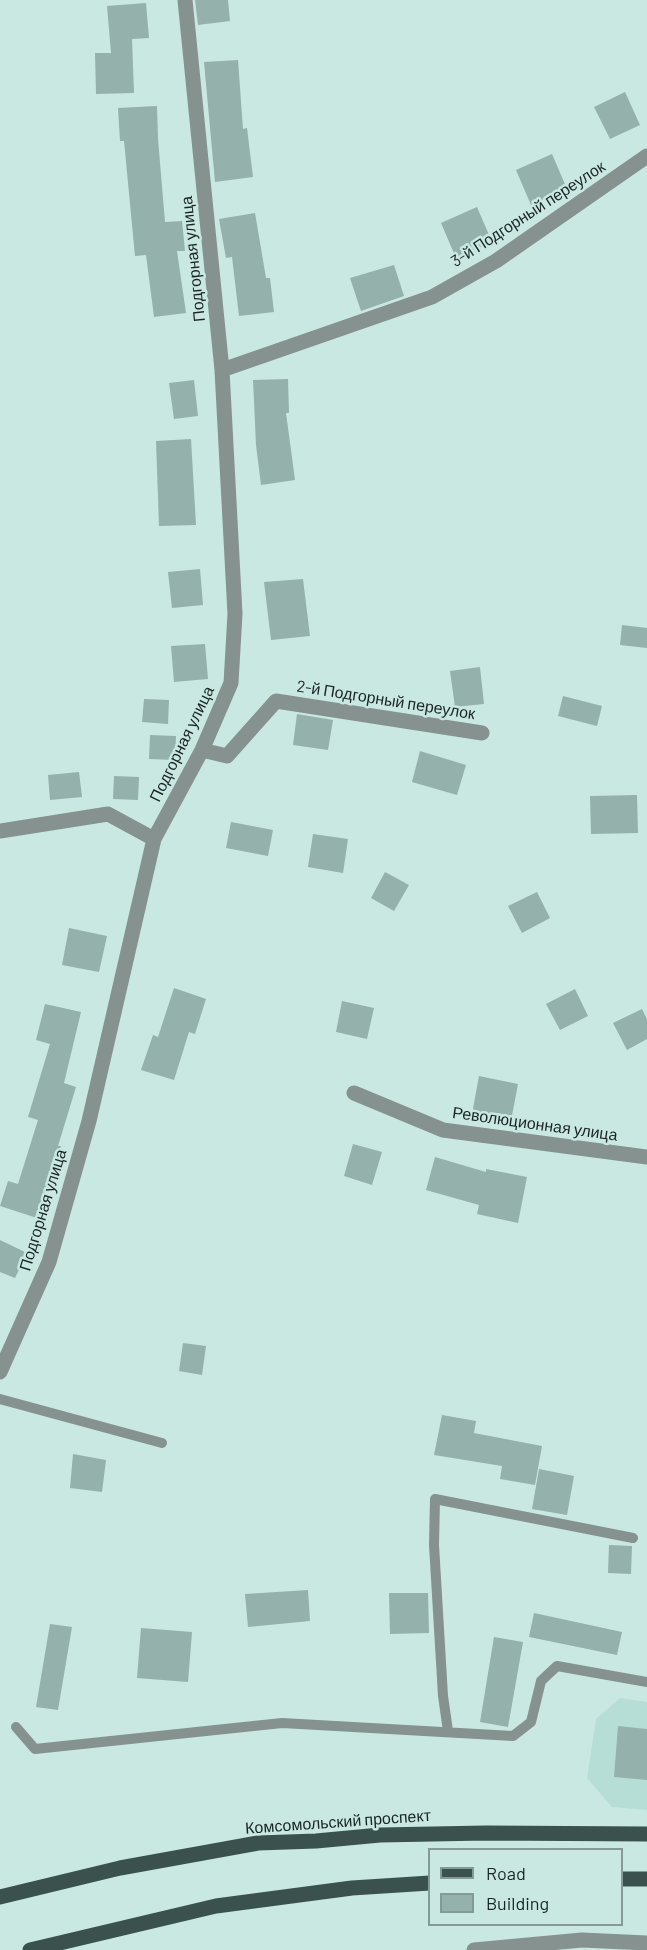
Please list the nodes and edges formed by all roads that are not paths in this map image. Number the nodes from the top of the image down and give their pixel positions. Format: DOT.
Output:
graph roads {
  1 [pos="185,0"];
  2 [pos="647,156"];
  3 [pos="222,370"];
  4 [pos="482,733"];
  5 [pos="202,750"];
  6 [pos="0,831"];
  7 [pos="154,839"];
  8 [pos="354,1093"];
  9 [pos="647,1157"];
  10 [pos="0,1372"];
  11 [pos="0,1400"];
  12 [pos="162,1443"];
  13 [pos="633,1538"];
  14 [pos="647,1682"];
  15 [pos="16,1727"];
  16 [pos="448,1731"];
  17 [pos="647,1834"];
  18 [pos="647,1878"];
  19 [pos="623,1879"];
  20 [pos="428,1883"];
  21 [pos="0,1897"];
  22 [pos="647,1943"];
  23 [pos="30,1950"];
  24 [pos="474,1950"];
  1 -- 3 [label="street, Подгорная улица"];
  2 -- 3 [label="street, 3-й Подгорный переулок"];
  3 -- 5 [label="street, Подгорная улица"];
  4 -- 5 [label="street, 2-й Подгорный переулок"];
  5 -- 7 [label="street, Подгорная улица"];
  6 -- 7 [label="street"];
  7 -- 10 [label="street, Подгорная улица"];
  8 -- 9 [label="street, Революционная улица"];
  11 -- 12 [label="lane"];
  13 -- 16 [label="lane"];
  14 -- 16 [label="lane"];
  15 -- 16 [label="lane"];
  17 -- 21 [label="main road, Комсомольский проспект"];
  18 -- 19 [label="main road"];
  20 -- 23 [label="main road"];
  22 -- 24 [label="street"];
}
